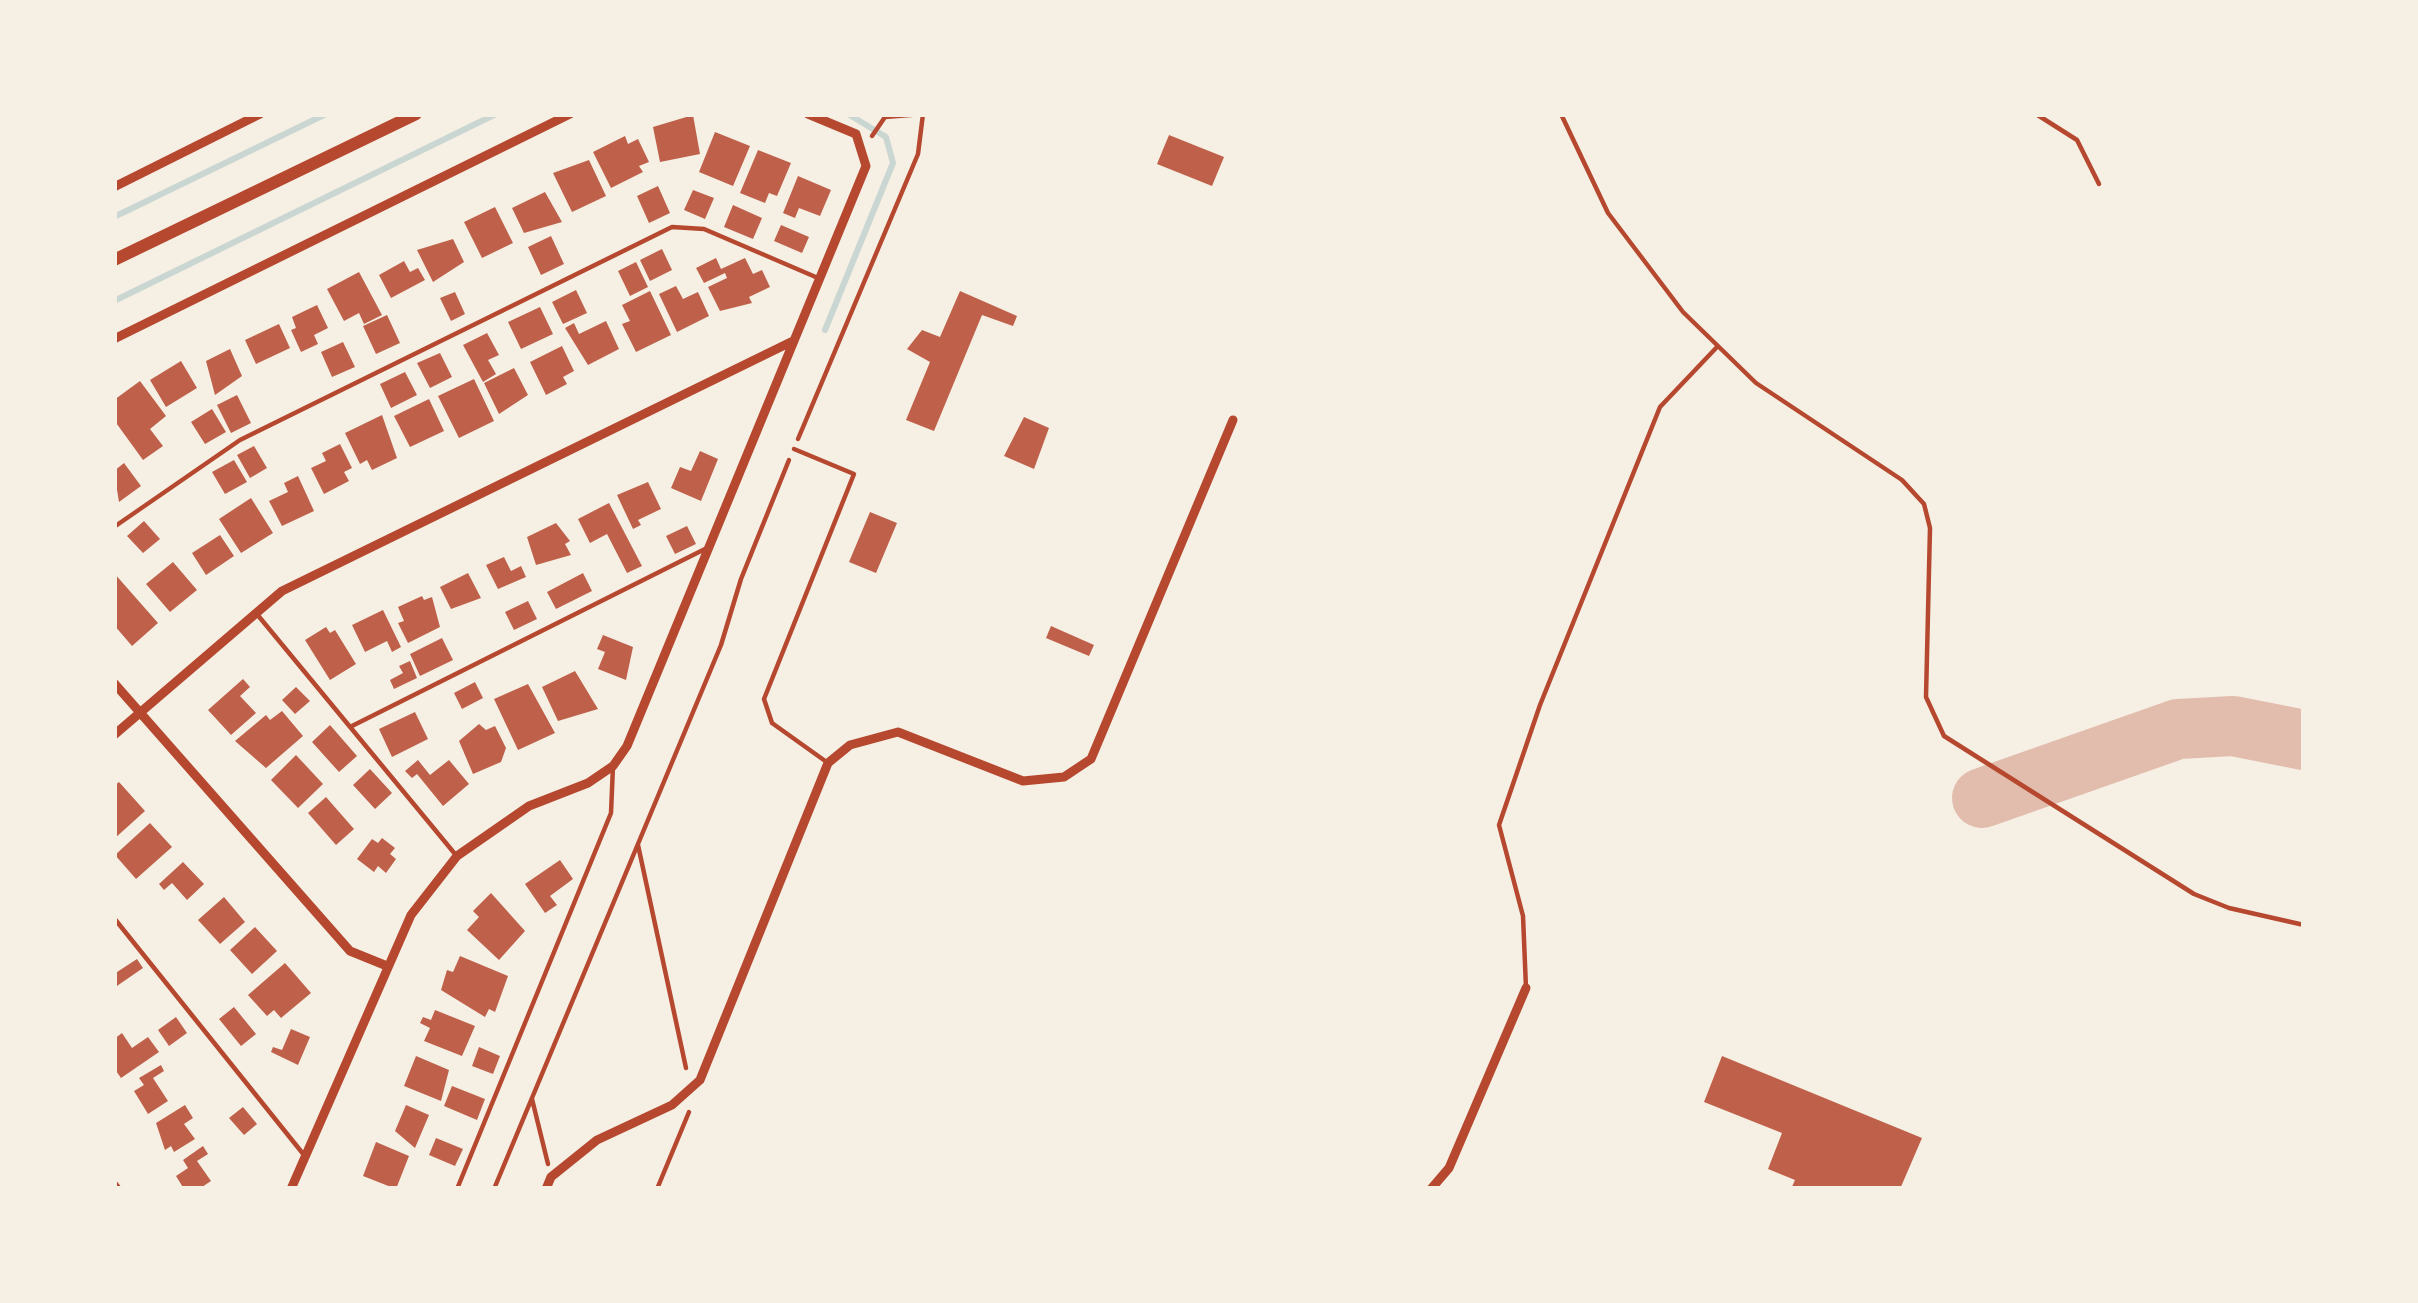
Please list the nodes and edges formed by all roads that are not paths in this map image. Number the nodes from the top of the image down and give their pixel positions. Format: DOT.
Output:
graph roads {
  1 [pos="260,114"];
  2 [pos="416,114"];
  3 [pos="570,114"];
  4 [pos="808,114"];
  5 [pos="1561,114"];
  6 [pos="2036,114"];
  7 [pos="824,117"];
  8 [pos="2099,184"];
  9 [pos="114,187"];
  10 [pos="114,260"];
  11 [pos="818,278"];
  12 [pos="114,339"];
  13 [pos="793,340"];
  14 [pos="1717,347"];
  15 [pos="1233,420"];
  16 [pos="795,447"];
  17 [pos="114,527"];
  18 [pos="710,547"];
  19 [pos="256,613"];
  20 [pos="114,682"];
  21 [pos="141,712"];
  22 [pos="352,726"];
  23 [pos="114,735"];
  24 [pos="828,763"];
  25 [pos="613,766"];
  26 [pos="457,856"];
  27 [pos="114,918"];
  28 [pos="2304,925"];
  29 [pos="387,966"];
  30 [pos="1526,988"];
  31 [pos="304,1155"];
  32 [pos="291,1189"];
  33 [pos="457,1189"];
  34 [pos="546,1189"];
  35 [pos="1432,1189"];
  1 -- 9 [label="street"];
  2 -- 10 [label="street"];
  3 -- 12 [label="street"];
  4 -- 7 [label="street"];
  5 -- 14 [label="lane"];
  6 -- 8 [label="lane"];
  7 -- 11 [label="street"];
  11 -- 13 [label="street"];
  11 -- 17 [label="lane"];
  13 -- 18 [label="street"];
  13 -- 19 [label="street"];
  14 -- 28 [label="lane"];
  14 -- 30 [label="lane"];
  15 -- 24 [label="street"];
  16 -- 24 [label="lane"];
  18 -- 22 [label="lane"];
  18 -- 25 [label="street"];
  19 -- 21 [label="street"];
  19 -- 22 [label="lane"];
  20 -- 21 [label="street"];
  21 -- 23 [label="street"];
  21 -- 29 [label="street"];
  22 -- 26 [label="lane"];
  24 -- 34 [label="street"];
  25 -- 26 [label="street"];
  25 -- 33 [label="lane"];
  26 -- 29 [label="street"];
  27 -- 31 [label="lane"];
  29 -- 31 [label="street"];
  30 -- 35 [label="street"];
  31 -- 32 [label="street"];
}
